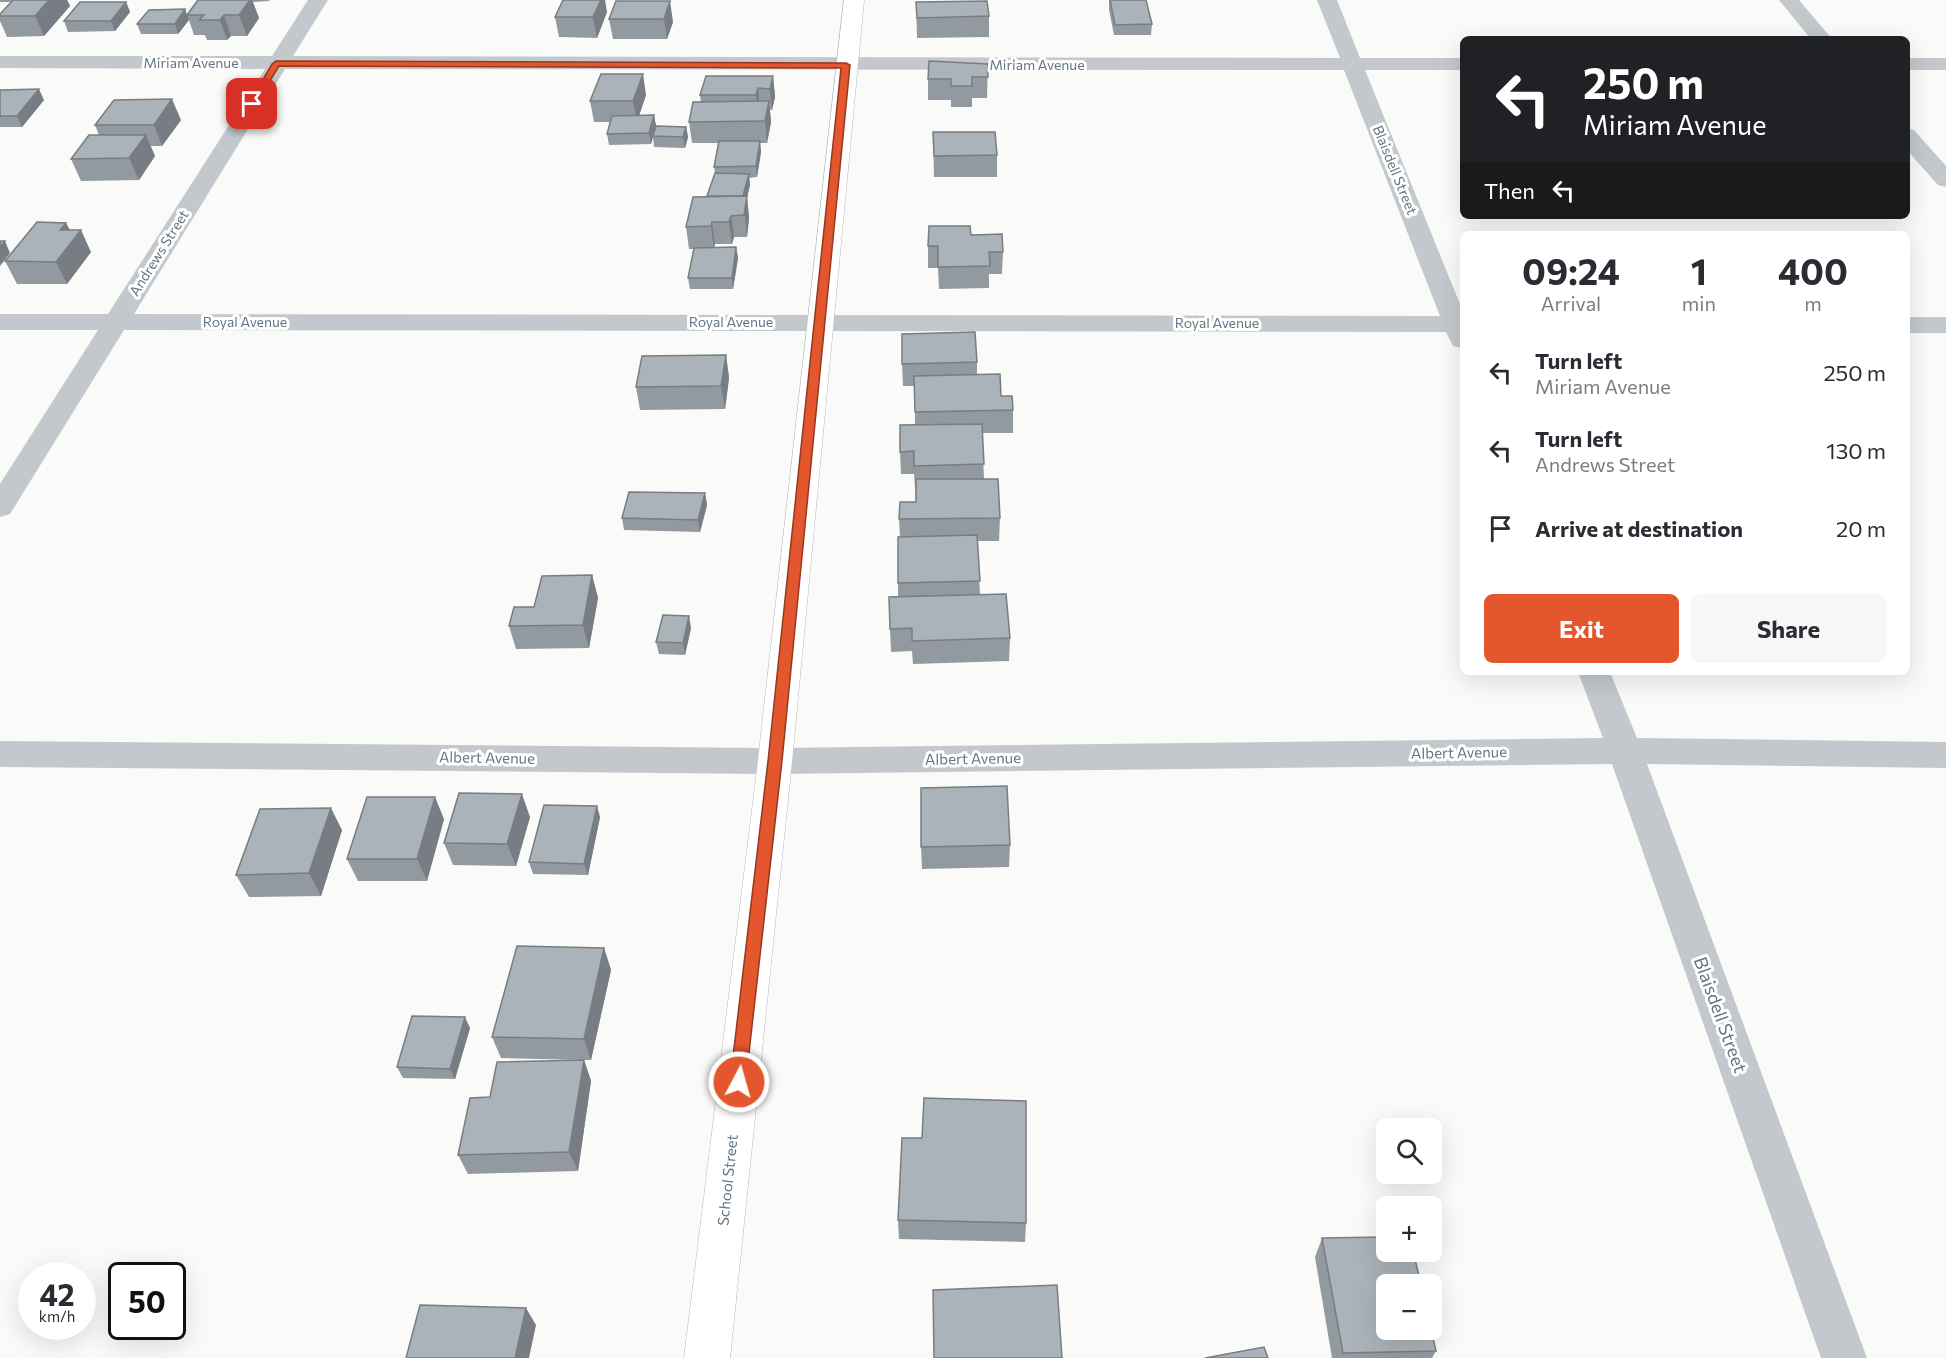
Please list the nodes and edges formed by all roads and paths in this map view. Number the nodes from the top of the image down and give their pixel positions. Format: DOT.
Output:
graph roads {
  1 [pos="318,0"];
  2 [pos="854,0"];
  3 [pos="1327,0"];
  4 [pos="1789,0"];
  5 [pos="1819,36"];
  6 [pos="0,62"];
  7 [pos="276,64"];
  8 [pos="1460,64"];
  9 [pos="1910,64"];
  10 [pos="1946,64"];
  11 [pos="846,65"];
  12 [pos="1353,65"];
  13 [pos="1910,140"];
  14 [pos="1946,180"];
  15 [pos="820,321"];
  16 [pos="0,322"];
  17 [pos="117,322"];
  18 [pos="1910,325"];
  19 [pos="1946,325"];
  20 [pos="1460,330"];
  21 [pos="0,507"];
  22 [pos="1595,675"];
  23 [pos="1625,751"];
  24 [pos="0,754"];
  25 [pos="1946,755"];
  26 [pos="775,761"];
  27 [pos="707,1358"];
  28 [pos="1844,1358"];
  1 -- 7 [label="street, Andrews Street"];
  2 -- 11 [label="main road, School Street"];
  3 -- 12 [label="street, Blaisdell Street"];
  4 -- 5 [label="street"];
  6 -- 7 [label="street, Miriam Avenue"];
  7 -- 11 [label="street, Miriam Avenue"];
  7 -- 17 [label="street, Andrews Street"];
  8 -- 12 [label="street, Miriam Avenue"];
  9 -- 10 [label="street"];
  11 -- 12 [label="street, Miriam Avenue"];
  11 -- 15 [label="main road, School Street"];
  12 -- 20 [label="street, Blaisdell Street"];
  13 -- 14 [label="street"];
  15 -- 17 [label="street, Royal Avenue"];
  15 -- 20 [label="street, Royal Avenue"];
  15 -- 26 [label="main road, School Street"];
  16 -- 17 [label="street, Royal Avenue"];
  17 -- 21 [label="street, Andrews Street"];
  18 -- 19 [label="street"];
  22 -- 23 [label="street, Blaisdell Street"];
  23 -- 25 [label="street, Albert Avenue"];
  23 -- 26 [label="street, Albert Avenue"];
  23 -- 28 [label="street, Blaisdell Street"];
  24 -- 26 [label="street, Albert Avenue"];
  26 -- 27 [label="main road, School Street"];
}
